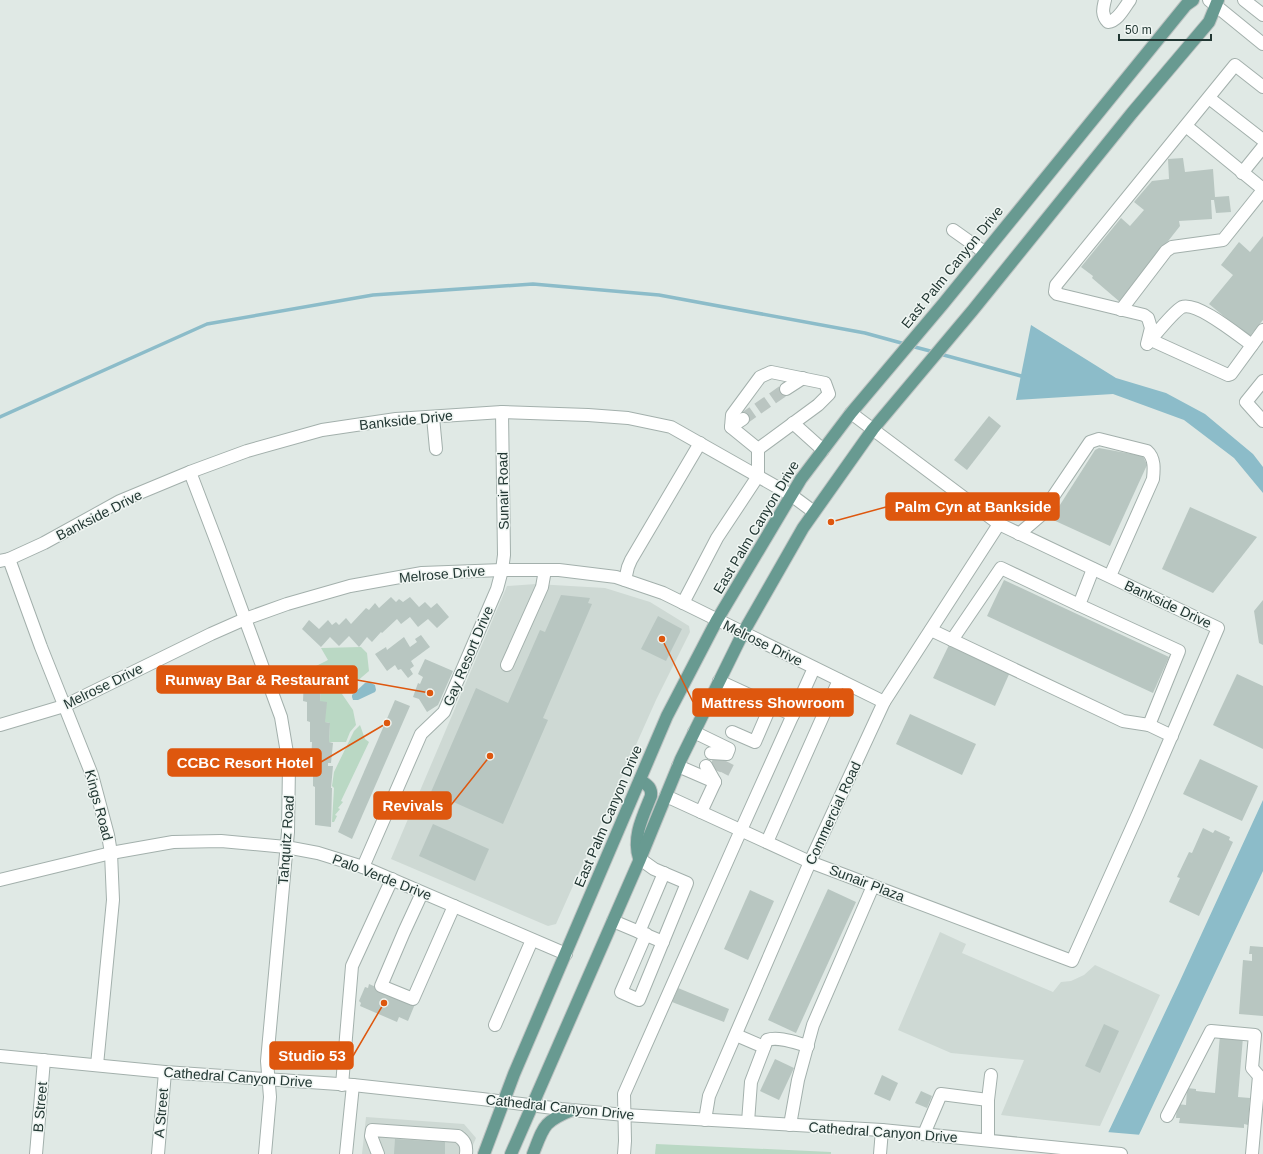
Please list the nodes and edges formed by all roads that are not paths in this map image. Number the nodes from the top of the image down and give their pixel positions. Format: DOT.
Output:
graph roads {
  1 [pos="1105,0"];
  2 [pos="1130,0"];
  3 [pos="1193,0"];
  4 [pos="1244,0"];
  5 [pos="1214,2"];
  6 [pos="1263,15"];
  7 [pos="1263,44"];
  8 [pos="1263,87"];
  9 [pos="1209,98"];
  10 [pos="1186,126"];
  11 [pos="1263,140"];
  12 [pos="1263,147"];
  13 [pos="1242,173"];
  14 [pos="1263,190"];
  15 [pos="953,230"];
  16 [pos="984,252"];
  17 [pos="1121,310"];
  18 [pos="1263,330"];
  19 [pos="1151,340"];
  20 [pos="1252,345"];
  21 [pos="803,378"];
  22 [pos="1263,382"];
  23 [pos="786,389"];
  24 [pos="502,412"];
  25 [pos="851,413"];
  26 [pos="433,417"];
  27 [pos="743,419"];
  28 [pos="1263,421"];
  29 [pos="793,423"];
  30 [pos="731,427"];
  31 [pos="873,429"];
  32 [pos="700,443"];
  33 [pos="436,449"];
  34 [pos="758,449"];
  35 [pos="823,450"];
  36 [pos="190,472"];
  37 [pos="758,476"];
  38 [pos="791,495"];
  39 [pos="814,512"];
  40 [pos="999,524"];
  41 [pos="1020,534"];
  42 [pos="5,560"];
  43 [pos="1093,568"];
  44 [pos="502,570"];
  45 [pos="545,570"];
  46 [pos="1110,576"];
  47 [pos="625,580"];
  48 [pos="683,603"];
  49 [pos="1079,605"];
  50 [pos="245,619"];
  51 [pos="717,620"];
  52 [pos="931,630"];
  53 [pos="743,633"];
  54 [pos="952,640"];
  55 [pos="507,665"];
  56 [pos="814,668"];
  57 [pos="719,680"];
  58 [pos="840,680"];
  59 [pos="884,702"];
  60 [pos="771,705"];
  61 [pos="64,706"];
  62 [pos="793,715"];
  63 [pos="0,725"];
  64 [pos="1149,725"];
  65 [pos="694,732"];
  66 [pos="732,732"];
  67 [pos="1172,736"];
  68 [pos="722,756"];
  69 [pos="678,766"];
  70 [pos="640,780"];
  71 [pos="666,796"];
  72 [pos="701,812"];
  73 [pos="741,830"];
  74 [pos="767,842"];
  75 [pos="286,847"];
  76 [pos="111,853"];
  77 [pos="640,860"];
  78 [pos="810,862"];
  79 [pos="363,867"];
  80 [pos="664,873"];
  81 [pos="392,879"];
  82 [pos="0,880"];
  83 [pos="873,886"];
  84 [pos="422,893"];
  85 [pos="454,906"];
  86 [pos="613,921"];
  87 [pos="642,933"];
  88 [pos="532,940"];
  89 [pos="663,942"];
  90 [pos="566,954"];
  91 [pos="1072,961"];
  92 [pos="495,1025"];
  93 [pos="736,1035"];
  94 [pos="808,1046"];
  95 [pos="764,1047"];
  96 [pos="0,1056"];
  97 [pos="44,1060"];
  98 [pos="97,1065"];
  99 [pos="165,1072"];
  100 [pos="991,1075"];
  101 [pos="268,1080"];
  102 [pos="348,1085"];
  103 [pos="988,1100"];
  104 [pos="503,1101"];
  105 [pos="532,1105"];
  106 [pos="572,1110"];
  107 [pos="625,1115"];
  108 [pos="1167,1116"];
  109 [pos="705,1120"];
  110 [pos="748,1122"];
  111 [pos="790,1125"];
  112 [pos="882,1130"];
  113 [pos="348,1133"];
  114 [pos="924,1134"];
  115 [pos="370,1136"];
  116 [pos="988,1140"];
  117 [pos="1040,1149"];
  118 [pos="36,1154"];
  119 [pos="158,1154"];
  120 [pos="265,1154"];
  121 [pos="346,1154"];
  122 [pos="378,1154"];
  123 [pos="467,1154"];
  124 [pos="484,1154"];
  125 [pos="511,1154"];
  126 [pos="533,1154"];
  127 [pos="624,1154"];
  128 [pos="880,1154"];
  129 [pos="1121,1154"];
  130 [pos="1252,1154"];
  1 -- 2 [label="street"];
  3 -- 16 [label="main road, East Palm Canyon Drive"];
  4 -- 6 [label="street"];
  5 -- 7 [label="street"];
  5 -- 31 [label="main road"];
  8 -- 9 [label="street"];
  9 -- 10 [label="street"];
  9 -- 11 [label="street"];
  10 -- 13 [label="street"];
  10 -- 17 [label="street"];
  12 -- 13 [label="street"];
  13 -- 14 [label="street"];
  14 -- 17 [label="street"];
  15 -- 16 [label="street"];
  16 -- 25 [label="main road, East Palm Canyon Drive"];
  17 -- 19 [label="street"];
  18 -- 20 [label="street"];
  19 -- 20 [label="street"];
  19 -- 20 [label="street"];
  21 -- 23 [label="street"];
  21 -- 29 [label="street"];
  21 -- 30 [label="street"];
  22 -- 28 [label="street"];
  24 -- 26 [label="street, Bankside Drive"];
  24 -- 32 [label="street, Bankside Drive"];
  24 -- 44 [label="street, Sunair Road"];
  25 -- 31 [label="street, Bankside Drive"];
  25 -- 35 [label="main road, East Palm Canyon Drive"];
  26 -- 33 [label="street"];
  26 -- 36 [label="street, Bankside Drive"];
  27 -- 30 [label="street"];
  29 -- 34 [label="street"];
  29 -- 35 [label="street"];
  30 -- 34 [label="street"];
  31 -- 39 [label="main road"];
  31 -- 40 [label="street, Bankside Drive"];
  32 -- 37 [label="street, Bankside Drive"];
  32 -- 47 [label="street"];
  34 -- 37 [label="street"];
  35 -- 38 [label="main road, East Palm Canyon Drive"];
  36 -- 42 [label="street, Bankside Drive"];
  36 -- 50 [label="street, Tahquitz Road"];
  37 -- 38 [label="street, Bankside Drive"];
  37 -- 48 [label="street"];
  38 -- 39 [label="street, Bankside Drive"];
  38 -- 51 [label="main road, East Palm Canyon Drive"];
  39 -- 53 [label="main road"];
  40 -- 41 [label="street, Bankside Drive"];
  40 -- 52 [label="street, Commercial Road"];
  41 -- 43 [label="street, Bankside Drive"];
  41 -- 46 [label="street"];
  42 -- 61 [label="street, Kings Road"];
  43 -- 46 [label="street, Bankside Drive"];
  43 -- 49 [label="street"];
  44 -- 45 [label="street, Melrose Drive"];
  44 -- 50 [label="street, Melrose Drive"];
  44 -- 79 [label="street, Gay Resort Drive"];
  45 -- 47 [label="street, Melrose Drive"];
  45 -- 55 [label="street"];
  46 -- 67 [label="street, Bankside Drive"];
  47 -- 48 [label="street, Melrose Drive"];
  48 -- 51 [label="street, Melrose Drive"];
  49 -- 54 [label="street"];
  49 -- 64 [label="street"];
  50 -- 61 [label="street, Melrose Drive"];
  50 -- 75 [label="street, Tahquitz Road"];
  51 -- 53 [label="street, Melrose Drive"];
  51 -- 70 [label="main road, East Palm Canyon Drive"];
  52 -- 54 [label="street"];
  52 -- 59 [label="street, Commercial Road"];
  53 -- 56 [label="street, Melrose Drive"];
  53 -- 57 [label="main road"];
  54 -- 64 [label="street"];
  56 -- 58 [label="street, Melrose Drive"];
  56 -- 62 [label="street"];
  57 -- 60 [label="street"];
  57 -- 65 [label="main road"];
  58 -- 59 [label="street, Melrose Drive"];
  58 -- 74 [label="street"];
  59 -- 78 [label="street, Commercial Road"];
  60 -- 62 [label="street"];
  60 -- 66 [label="street"];
  61 -- 63 [label="street, Melrose Drive"];
  61 -- 76 [label="street, Kings Road"];
  62 -- 73 [label="street"];
  64 -- 67 [label="street"];
  65 -- 68 [label="street"];
  65 -- 69 [label="main road"];
  67 -- 91 [label="street, Bankside Drive"];
  69 -- 71 [label="main road"];
  69 -- 72 [label="street"];
  70 -- 77 [label="main road"];
  70 -- 90 [label="main road, East Palm Canyon Drive"];
  71 -- 72 [label="street, Sunair Plaza"];
  71 -- 77 [label="main road"];
  72 -- 73 [label="street, Sunair Plaza"];
  73 -- 74 [label="street, Sunair Plaza"];
  73 -- 107 [label="street"];
  74 -- 78 [label="street, Sunair Plaza"];
  75 -- 76 [label="street, Palo Verde Drive"];
  75 -- 79 [label="street, Palo Verde Drive"];
  75 -- 101 [label="street, Tahquitz Road"];
  76 -- 82 [label="street, Palo Verde Drive"];
  76 -- 98 [label="street, Kings Road"];
  77 -- 80 [label="street"];
  77 -- 86 [label="main road"];
  78 -- 83 [label="street, Sunair Plaza"];
  78 -- 93 [label="street, Commercial Road"];
  79 -- 81 [label="street, Palo Verde Drive"];
  80 -- 87 [label="street"];
  80 -- 89 [label="street"];
  81 -- 84 [label="street, Palo Verde Drive"];
  81 -- 102 [label="street"];
  83 -- 91 [label="street, Sunair Plaza"];
  83 -- 94 [label="street"];
  84 -- 85 [label="street, Palo Verde Drive"];
  84 -- 85 [label="street"];
  85 -- 88 [label="street, Palo Verde Drive"];
  86 -- 87 [label="street"];
  86 -- 105 [label="main road"];
  87 -- 89 [label="street"];
  87 -- 89 [label="street"];
  88 -- 90 [label="street, Palo Verde Drive"];
  88 -- 92 [label="street"];
  90 -- 104 [label="main road, East Palm Canyon Drive"];
  93 -- 95 [label="street"];
  93 -- 109 [label="street, Commercial Road"];
  94 -- 95 [label="street"];
  94 -- 111 [label="street"];
  95 -- 110 [label="street"];
  96 -- 97 [label="street, Cathedral Canyon Drive"];
  97 -- 98 [label="street, Cathedral Canyon Drive"];
  97 -- 118 [label="street, B Street"];
  98 -- 99 [label="street, Cathedral Canyon Drive"];
  99 -- 101 [label="street, Cathedral Canyon Drive"];
  99 -- 119 [label="street, A Street"];
  100 -- 103 [label="street"];
  101 -- 102 [label="street, Cathedral Canyon Drive"];
  101 -- 120 [label="street, Tahquitz Road"];
  102 -- 104 [label="street, Cathedral Canyon Drive"];
  102 -- 113 [label="street"];
  103 -- 114 [label="street"];
  103 -- 116 [label="street"];
  104 -- 105 [label="street, Cathedral Canyon Drive"];
  104 -- 124 [label="main road, East Palm Canyon Drive"];
  105 -- 106 [label="street, Cathedral Canyon Drive"];
  105 -- 125 [label="main road"];
  106 -- 107 [label="street, Cathedral Canyon Drive"];
  106 -- 126 [label="main road"];
  107 -- 109 [label="street, Cathedral Canyon Drive"];
  107 -- 127 [label="street"];
  108 -- 130 [label="street"];
  109 -- 110 [label="street, Cathedral Canyon Drive"];
  110 -- 111 [label="street, Cathedral Canyon Drive"];
  111 -- 112 [label="street, Cathedral Canyon Drive"];
  112 -- 114 [label="street, Cathedral Canyon Drive"];
  112 -- 128 [label="street"];
  113 -- 115 [label="street"];
  113 -- 121 [label="street"];
  114 -- 116 [label="street, Cathedral Canyon Drive"];
  115 -- 122 [label="street"];
  115 -- 123 [label="street"];
  116 -- 117 [label="street, Cathedral Canyon Drive"];
  117 -- 129 [label="street, Cathedral Canyon Drive"];
}
